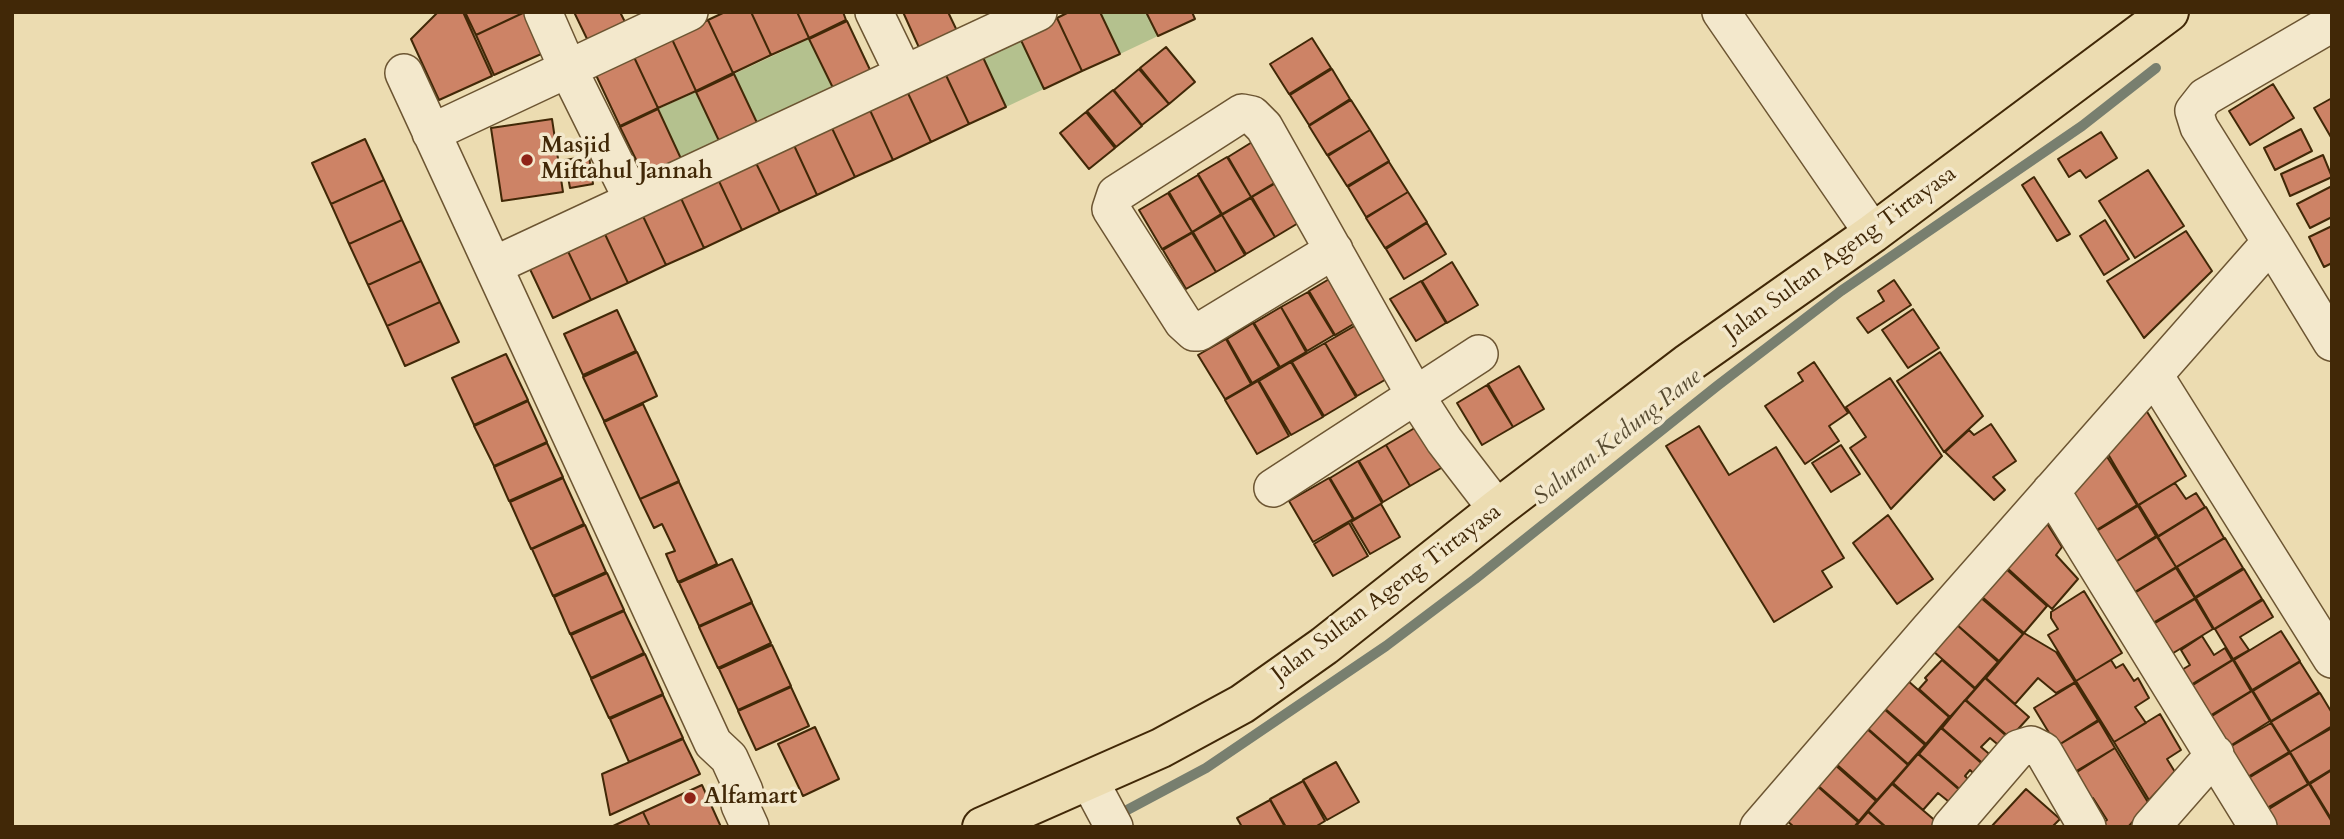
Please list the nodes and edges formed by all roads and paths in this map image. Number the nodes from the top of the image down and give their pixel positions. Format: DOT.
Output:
graph roads {
  1 [pos="543,12"];
  2 [pos="689,12"];
  3 [pos="874,12"];
  4 [pos="1038,12"];
  5 [pos="1721,12"];
  6 [pos="2169,12"];
  7 [pos="2332,23"];
  8 [pos="568,69"];
  9 [pos="404,74"];
  10 [pos="904,74"];
  11 [pos="431,133"];
  12 [pos="634,200"];
  13 [pos="1873,233"];
  14 [pos="2271,242"];
  15 [pos="1334,250"];
  16 [pos="493,266"];
  17 [pos="2332,341"];
  18 [pos="1479,354"];
  19 [pos="2154,375"];
  20 [pos="1415,395"];
  21 [pos="1273,488"];
  22 [pos="2051,491"];
  23 [pos="1497,509"];
  24 [pos="2332,659"];
  25 [pos="2215,754"];
  26 [pos="1101,803"];
  27 [pos="745,816"];
  28 [pos="982,827"];
  29 [pos="1759,827"];
  30 [pos="1951,827"];
  31 [pos="2087,827"];
  32 [pos="2151,827"];
  33 [pos="2258,827"];
  1 -- 8 [label="street"];
  2 -- 8 [label="street"];
  3 -- 10 [label="street"];
  4 -- 10 [label="street"];
  5 -- 13 [label="street"];
  6 -- 13 [label="main road, Jalan Sultan Ageng Tirtayasa"];
  7 -- 14 [label="street"];
  8 -- 11 [label="street"];
  8 -- 12 [label="street"];
  9 -- 11 [label="street"];
  10 -- 12 [label="street"];
  11 -- 16 [label="street"];
  12 -- 16 [label="street"];
  13 -- 23 [label="main road, Jalan Sultan Ageng Tirtayasa"];
  14 -- 17 [label="street"];
  14 -- 19 [label="street"];
  15 -- 15 [label="street"];
  15 -- 20 [label="street"];
  16 -- 27 [label="street"];
  18 -- 20 [label="street"];
  19 -- 22 [label="street"];
  19 -- 24 [label="street"];
  20 -- 21 [label="street"];
  20 -- 23 [label="street"];
  22 -- 25 [label="street"];
  22 -- 29 [label="street"];
  23 -- 26 [label="main road, Jalan Sultan Ageng Tirtayasa"];
  25 -- 32 [label="street"];
  25 -- 33 [label="street"];
  26 -- 28 [label="main road, Jalan Sultan Ageng Tirtayasa"];
  30 -- 31 [label="street"];
}
